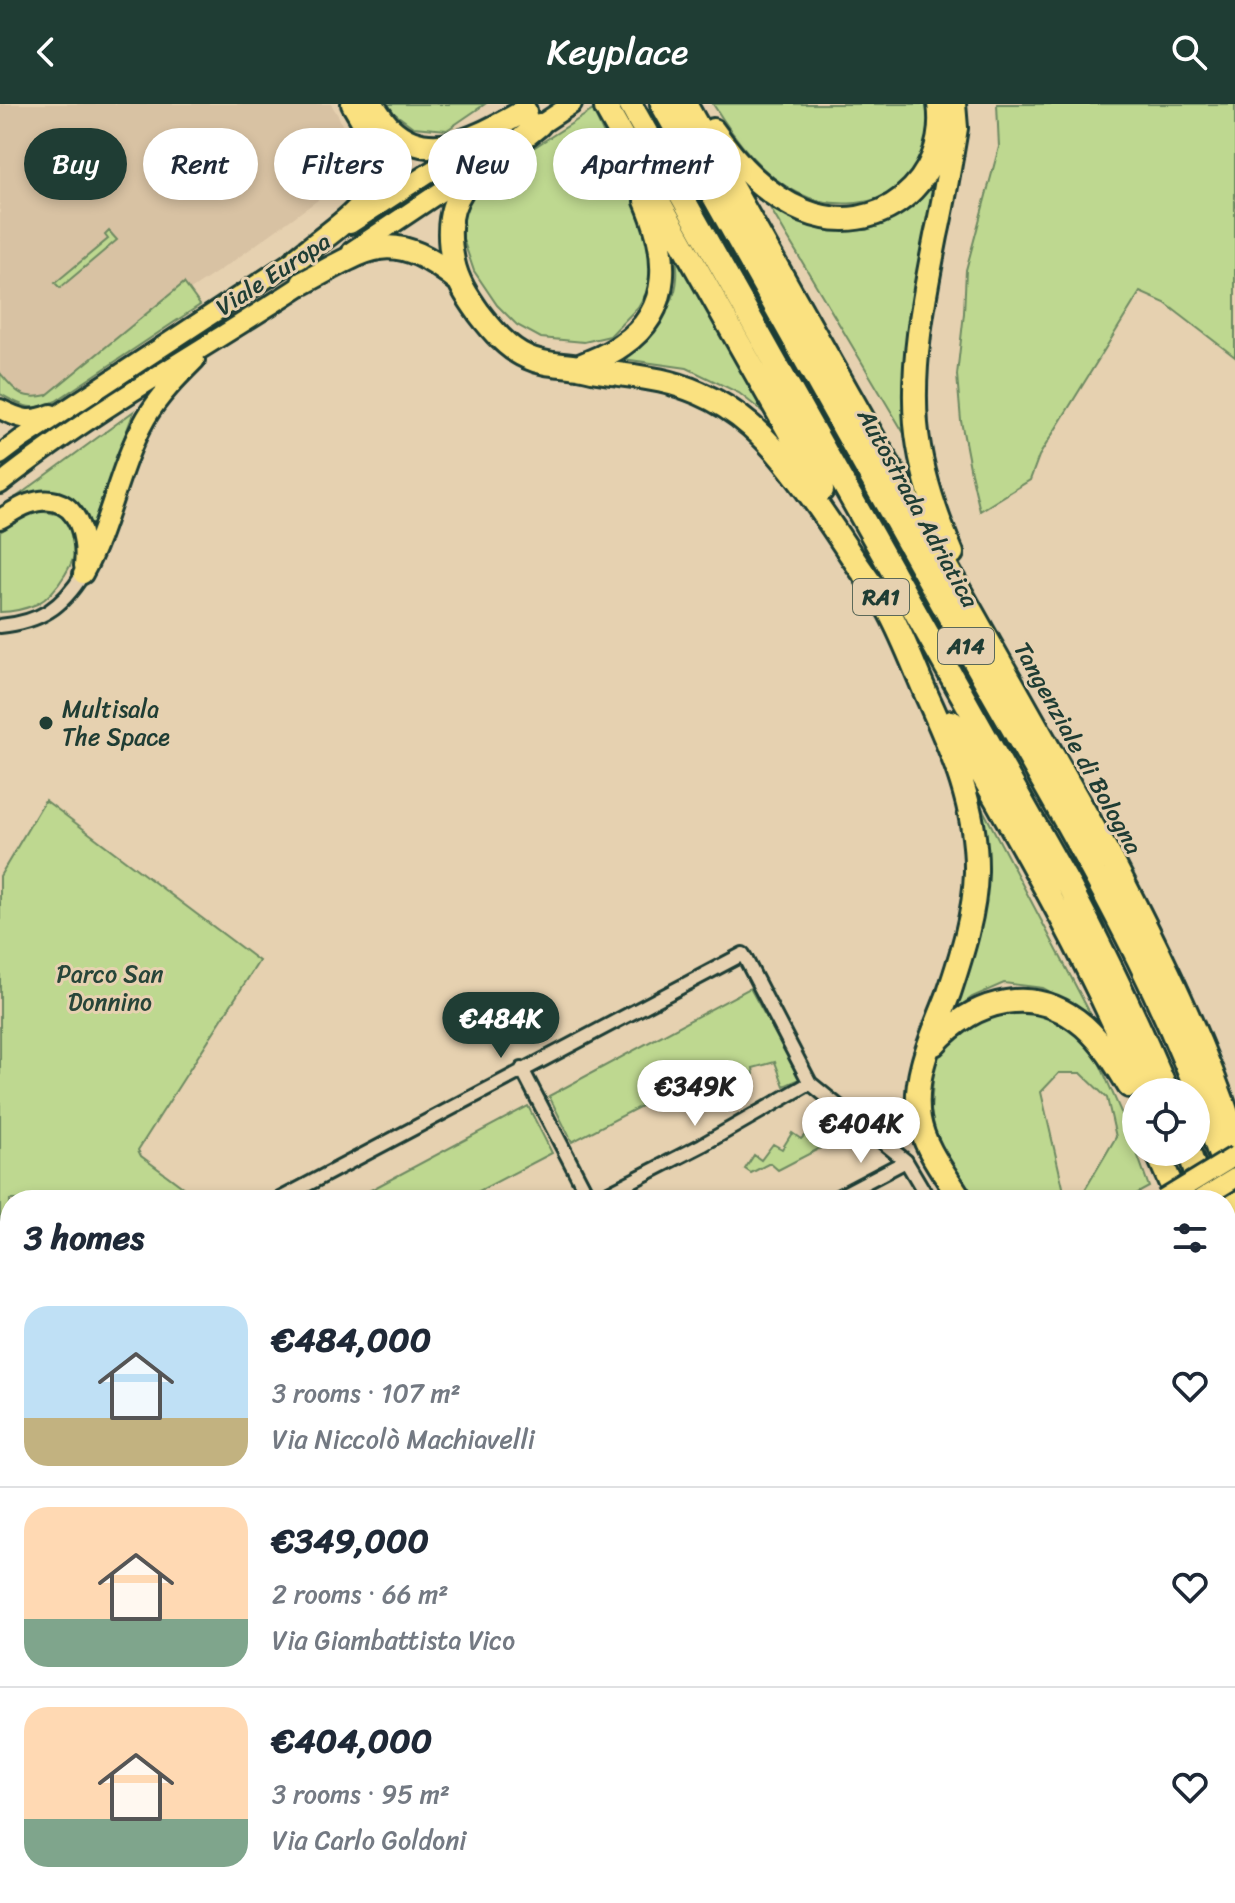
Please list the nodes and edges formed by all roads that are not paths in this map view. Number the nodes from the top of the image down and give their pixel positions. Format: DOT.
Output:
graph roads {
  1 [pos="353,104"];
  2 [pos="372,104"];
  3 [pos="630,104"];
  4 [pos="662,104"];
  5 [pos="685,104"];
  6 [pos="695,104"];
  7 [pos="939,104"];
  8 [pos="954,104"];
  9 [pos="568,107"];
  10 [pos="533,113"];
  11 [pos="298,258"];
  12 [pos="458,280"];
  13 [pos="303,283"];
  14 [pos="199,321"];
  15 [pos="218,338"];
  16 [pos="578,367"];
  17 [pos="0,409"];
  18 [pos="0,455"];
  19 [pos="0,484"];
  20 [pos="0,519"];
  21 [pos="83,574"];
  22 [pos="890,613"];
  23 [pos="0,626"];
  24 [pos="1011,681"];
  25 [pos="928,1051"];
  26 [pos="522,1069"];
  27 [pos="1124,1078"];
  28 [pos="1138,1078"];
  29 [pos="1161,1078"];
  30 [pos="810,1083"];
  31 [pos="1222,1096"];
  32 [pos="1235,1126"];
  33 [pos="1235,1137"];
  34 [pos="1235,1156"];
  35 [pos="906,1161"];
  36 [pos="1164,1166"];
  37 [pos="1171,1166"];
  38 [pos="1194,1166"];
  39 [pos="1235,1178"];
  40 [pos="297,1190"];
  41 [pos="587,1190"];
  42 [pos="612,1190"];
  43 [pos="851,1190"];
  44 [pos="923,1190"];
  45 [pos="955,1190"];
  46 [pos="1175,1190"];
  47 [pos="1177,1190"];
  48 [pos="1179,1190"];
  49 [pos="1202,1190"];
  50 [pos="1215,1190"];
  51 [pos="1231,1190"];
  1 -- 11 [label="highway"];
  2 -- 10 [label="highway"];
  3 -- 29 [label="highway, A14"];
  4 -- 51 [label="highway, Autostrada Adriatica / A14"];
  5 -- 24 [label="highway, Tangenziale di Bologna"];
  6 -- 7 [label="highway"];
  8 -- 24 [label="highway"];
  9 -- 10 [label="main road, Viale Europa"];
  10 -- 11 [label="main road, Viale Europa"];
  10 -- 12 [label="highway"];
  10 -- 13 [label="main road, Viale Europa"];
  11 -- 14 [label="main road, Viale Europa"];
  12 -- 13 [label="highway"];
  12 -- 16 [label="highway"];
  13 -- 15 [label="main road, Viale Europa"];
  14 -- 17 [label="main road"];
  14 -- 18 [label="main road, Viale Europa"];
  15 -- 19 [label="main road, Viale Europa"];
  15 -- 21 [label="main road"];
  16 -- 22 [label="highway"];
  16 -- 22 [label="highway, RA1"];
  20 -- 21 [label="main road"];
  21 -- 23 [label="street"];
  22 -- 25 [label="highway"];
  22 -- 28 [label="highway, RA1"];
  24 -- 31 [label="highway, Tangenziale di Bologna"];
  25 -- 27 [label="highway"];
  25 -- 45 [label="highway"];
  26 -- 30 [label="street"];
  26 -- 40 [label="street"];
  26 -- 41 [label="street"];
  30 -- 35 [label="street"];
  30 -- 42 [label="street"];
  31 -- 32 [label="highway"];
  31 -- 33 [label="highway, Tangenziale di Bologna"];
  34 -- 48 [label="main road, bridge"];
  35 -- 43 [label="street"];
  35 -- 44 [label="street"];
  36 -- 46 [label="highway"];
  37 -- 47 [label="highway"];
  38 -- 49 [label="highway"];
  39 -- 50 [label="main road, bridge"];
}
